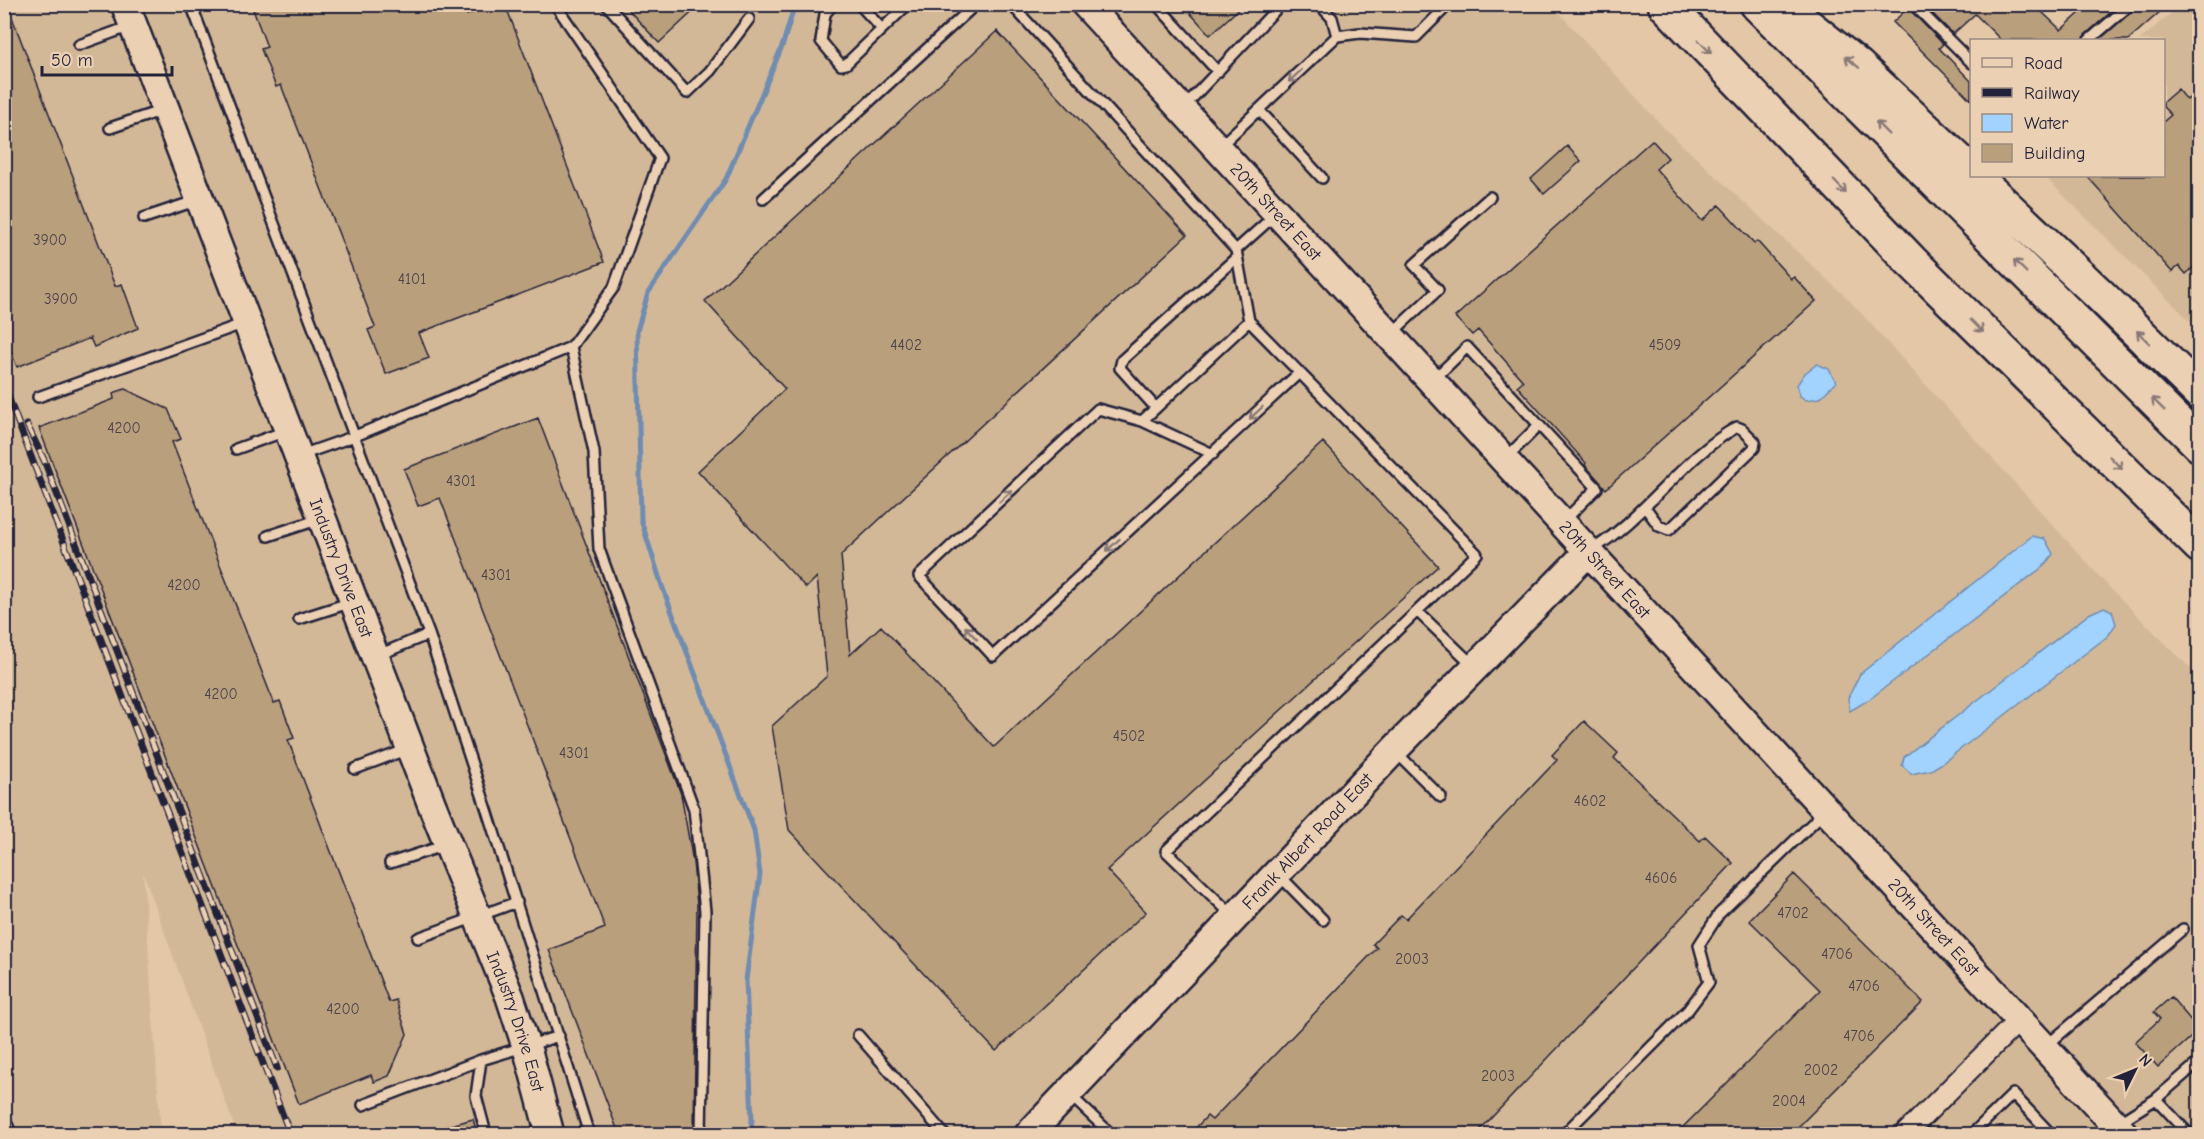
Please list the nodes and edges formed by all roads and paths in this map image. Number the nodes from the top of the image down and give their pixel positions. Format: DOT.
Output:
graph roads {
  1 [pos="191,4"];
  2 [pos="555,4"];
  3 [pos="606,4"];
  4 [pos="833,4"];
  5 [pos="859,4"];
  6 [pos="908,4"];
  7 [pos="975,4"];
  8 [pos="1011,4"];
  9 [pos="1085,4"];
  10 [pos="1281,4"];
  11 [pos="1319,4"];
  12 [pos="1449,4"];
  13 [pos="1665,4"];
  14 [pos="1757,4"];
  15 [pos="1781,4"];
  16 [pos="1913,4"];
  17 [pos="2132,4"];
  18 [pos="1158,6"];
  19 [pos="129,15"];
  20 [pos="749,19"];
  21 [pos="882,29"];
  22 [pos="1337,36"];
  23 [pos="2091,39"];
  24 [pos="79,45"];
  25 [pos="1970,62"];
  26 [pos="1218,72"];
  27 [pos="166,109"];
  28 [pos="1182,110"];
  29 [pos="1259,110"];
  30 [pos="110,128"];
  31 [pos="1217,148"];
  32 [pos="1970,171"];
  33 [pos="1976,177"];
  34 [pos="1322,178"];
  35 [pos="1490,198"];
  36 [pos="763,199"];
  37 [pos="200,200"];
  38 [pos="1276,213"];
  39 [pos="144,218"];
  40 [pos="1237,254"];
  41 [pos="1249,321"];
  42 [pos="247,323"];
  43 [pos="1389,336"];
  44 [pos="570,347"];
  45 [pos="1299,373"];
  46 [pos="1431,382"];
  47 [pos="2199,393"];
  48 [pos="38,397"];
  49 [pos="1156,408"];
  50 [pos="1142,421"];
  51 [pos="1539,425"];
  52 [pos="289,430"];
  53 [pos="355,436"];
  54 [pos="2199,445"];
  55 [pos="236,448"];
  56 [pos="1213,454"];
  57 [pos="298,456"];
  58 [pos="1503,460"];
  59 [pos="1645,507"];
  60 [pos="322,518"];
  61 [pos="1561,523"];
  62 [pos="268,536"];
  63 [pos="2199,546"];
  64 [pos="1588,552"];
  65 [pos="354,601"];
  66 [pos="1417,611"];
  67 [pos="299,619"];
  68 [pos="429,634"];
  69 [pos="375,656"];
  70 [pos="1475,667"];
  71 [pos="410,748"];
  72 [pos="1394,750"];
  73 [pos="355,769"];
  74 [pos="1441,797"];
  75 [pos="1826,811"];
  76 [pos="448,845"];
  77 [pos="390,863"];
  78 [pos="1277,873"];
  79 [pos="517,902"];
  80 [pos="478,917"];
  81 [pos="1235,917"];
  82 [pos="1323,920"];
  83 [pos="2182,928"];
  84 [pos="418,938"];
  85 [pos="2019,1020"];
  86 [pos="858,1035"];
  87 [pos="559,1036"];
  88 [pos="526,1046"];
  89 [pos="2044,1048"];
  90 [pos="481,1060"];
  91 [pos="2199,1061"];
  92 [pos="1069,1093"];
  93 [pos="2156,1099"];
  94 [pos="363,1105"];
  95 [pos="2120,1130"];
  96 [pos="486,1134"];
  97 [pos="550,1134"];
  98 [pos="589,1134"];
  99 [pos="700,1134"];
  100 [pos="944,1134"];
  101 [pos="1029,1134"];
  102 [pos="1111,1134"];
  103 [pos="1564,1134"];
  104 [pos="1905,1134"];
  105 [pos="1972,1134"];
  106 [pos="2051,1134"];
  107 [pos="2189,1134"];
  1 -- 53 [label="lane"];
  2 -- 44 [label="lane"];
  3 -- 20 [label="lane"];
  4 -- 21 [label="lane"];
  5 -- 21 [label="lane"];
  6 -- 21 [label="lane"];
  7 -- 36 [label="lane"];
  8 -- 40 [label="lane"];
  9 -- 28 [label="street, 20th Street East"];
  10 -- 26 [label="lane"];
  11 -- 22 [label="lane"];
  12 -- 22 [label="lane"];
  13 -- 63 [label="highway, one-way"];
  54 -- 14 [label="highway, one-way"];
  32 -- 15 [label="highway, one-way"];
  16 -- 25 [label="lane"];
  17 -- 23 [label="lane"];
  18 -- 26 [label="lane"];
  19 -- 24 [label="lane"];
  19 -- 27 [label="street, Industry Drive East"];
  22 -- 29 [label="lane, one-way"];
  26 -- 28 [label="lane"];
  27 -- 30 [label="lane"];
  27 -- 37 [label="street, Industry Drive East"];
  28 -- 31 [label="street, 20th Street East"];
  29 -- 31 [label="lane"];
  29 -- 34 [label="lane"];
  31 -- 38 [label="street, 20th Street East"];
  47 -- 33 [label="highway, one-way"];
  35 -- 43 [label="lane"];
  37 -- 39 [label="lane"];
  37 -- 42 [label="street, Industry Drive East"];
  38 -- 40 [label="lane"];
  38 -- 43 [label="street, 20th Street East"];
  40 -- 41 [label="lane"];
  40 -- 49 [label="lane"];
  41 -- 45 [label="lane"];
  41 -- 49 [label="lane"];
  42 -- 48 [label="lane"];
  42 -- 52 [label="street, Industry Drive East"];
  43 -- 46 [label="street, 20th Street East"];
  44 -- 53 [label="lane"];
  44 -- 99 [label="lane"];
  45 -- 56 [label="lane, one-way"];
  45 -- 66 [label="lane"];
  46 -- 51 [label="lane"];
  46 -- 58 [label="street, 20th Street East"];
  49 -- 50 [label="lane"];
  50 -- 56 [label="lane"];
  56 -- 50 [label="lane, one-way"];
  51 -- 58 [label="lane"];
  51 -- 61 [label="lane"];
  52 -- 55 [label="lane"];
  52 -- 57 [label="street, Industry Drive East"];
  53 -- 57 [label="lane"];
  53 -- 68 [label="lane"];
  57 -- 60 [label="street, Industry Drive East"];
  58 -- 61 [label="street, 20th Street East"];
  59 -- 59 [label="lane"];
  59 -- 64 [label="lane"];
  60 -- 62 [label="lane"];
  60 -- 65 [label="street, Industry Drive East"];
  61 -- 64 [label="street, 20th Street East"];
  64 -- 70 [label="street, Frank Albert Road East"];
  64 -- 75 [label="street, 20th Street East"];
  65 -- 67 [label="lane"];
  65 -- 69 [label="street, Industry Drive East"];
  66 -- 70 [label="lane"];
  66 -- 81 [label="lane"];
  68 -- 69 [label="lane"];
  68 -- 79 [label="lane"];
  69 -- 71 [label="street, Industry Drive East"];
  70 -- 72 [label="street, Frank Albert Road East"];
  71 -- 73 [label="lane"];
  71 -- 76 [label="street, Industry Drive East"];
  72 -- 74 [label="lane"];
  72 -- 78 [label="street, Frank Albert Road East"];
  75 -- 85 [label="street, 20th Street East"];
  75 -- 103 [label="lane"];
  76 -- 77 [label="lane"];
  76 -- 80 [label="street, Industry Drive East"];
  78 -- 81 [label="street, Frank Albert Road East"];
  78 -- 82 [label="lane"];
  79 -- 80 [label="lane"];
  79 -- 87 [label="lane"];
  80 -- 84 [label="lane"];
  80 -- 88 [label="street, Industry Drive East"];
  81 -- 92 [label="street, Frank Albert Road East"];
  83 -- 89 [label="lane"];
  85 -- 89 [label="street, 20th Street East"];
  85 -- 104 [label="street"];
  86 -- 100 [label="lane"];
  87 -- 88 [label="lane"];
  87 -- 98 [label="lane"];
  88 -- 90 [label="lane"];
  88 -- 97 [label="street, Industry Drive East"];
  89 -- 95 [label="street, 20th Street East"];
  90 -- 94 [label="lane"];
  90 -- 96 [label="lane"];
  91 -- 93 [label="lane"];
  92 -- 101 [label="street, Frank Albert Road East"];
  92 -- 102 [label="lane"];
  93 -- 95 [label="lane"];
  93 -- 107 [label="lane"];
  105 -- 106 [label="lane"];
}
